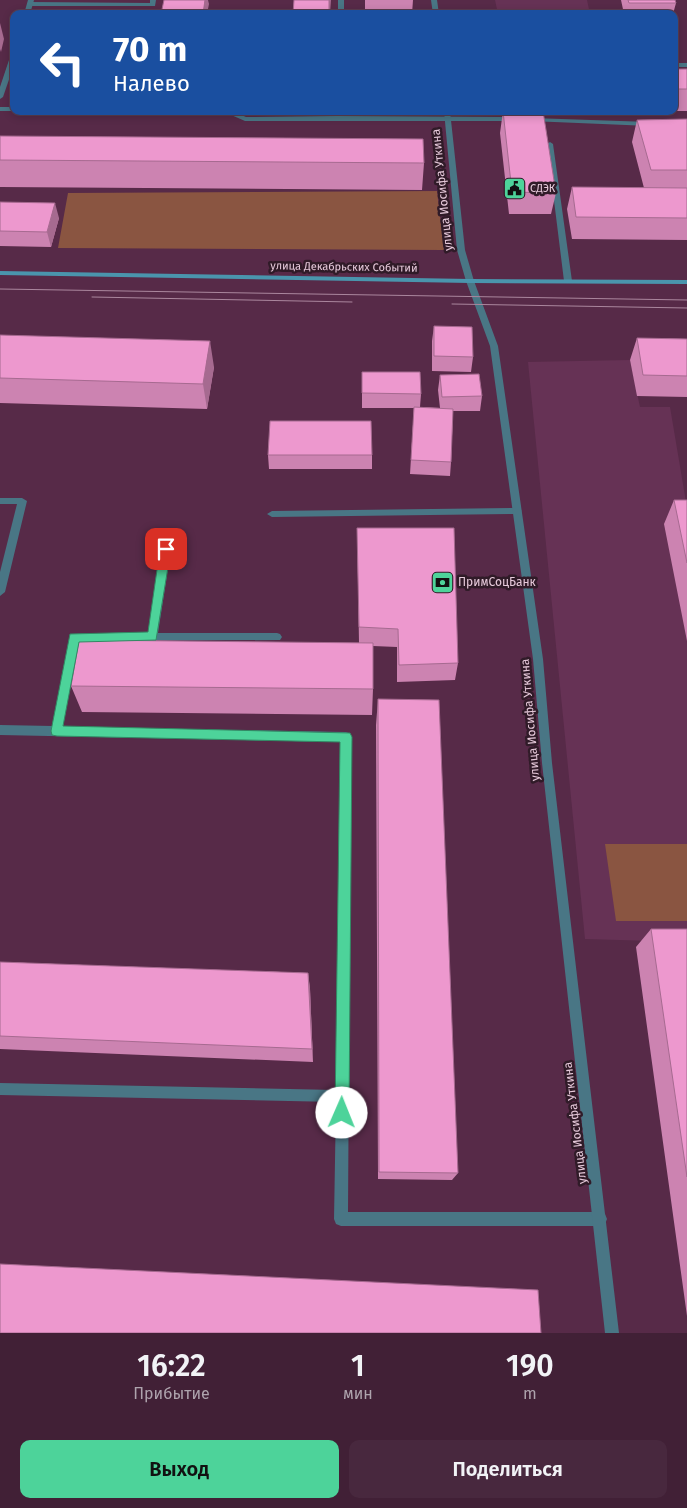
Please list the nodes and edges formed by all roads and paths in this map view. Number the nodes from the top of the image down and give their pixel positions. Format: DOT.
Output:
graph roads {
  1 [pos="30,2"];
  2 [pos="153,2"];
  3 [pos="10,66"];
  4 [pos="0,97"];
  5 [pos="235,115"];
  6 [pos="338,115"];
  7 [pos="448,115"];
  8 [pos="657,124"];
  9 [pos="550,144"];
  10 [pos="558,203"];
  11 [pos="568,203"];
  12 [pos="0,273"];
  13 [pos="470,281"];
  14 [pos="568,281"];
  15 [pos="687,282"];
  16 [pos="0,501"];
  17 [pos="517,511"];
  18 [pos="272,514"];
  19 [pos="166,549"];
  20 [pos="0,592"];
  21 [pos="152,637"];
  22 [pos="277,637"];
  23 [pos="0,730"];
  24 [pos="57,731"];
  25 [pos="0,1089"];
  26 [pos="342,1096"];
  27 [pos="600,1219"];
  28 [pos="612,1333"];
  1 -- 2 [label="street"];
  3 -- 4 [label="street"];
  5 -- 6 [label="street"];
  6 -- 7 [label="street"];
  7 -- 8 [label="street"];
  7 -- 13 [label="street, улица Иосифа Уткина"];
  9 -- 10 [label="street"];
  10 -- 11 [label="street"];
  10 -- 14 [label="street"];
  12 -- 13 [label="main road, улица Декабрьских Событий"];
  13 -- 14 [label="main road, улица Декабрьских Событий"];
  13 -- 17 [label="street, улица Иосифа Уткина"];
  14 -- 15 [label="main road, улица Декабрьских Событий"];
  16 -- 20 [label="street"];
  17 -- 18 [label="street"];
  17 -- 27 [label="street, улица Иосифа Уткина"];
  19 -- 21 [label="street"];
  21 -- 22 [label="street"];
  21 -- 24 [label="street"];
  23 -- 24 [label="street"];
  24 -- 26 [label="street"];
  25 -- 26 [label="street"];
  26 -- 27 [label="street"];
  27 -- 28 [label="street, улица Иосифа Уткина"];
}
